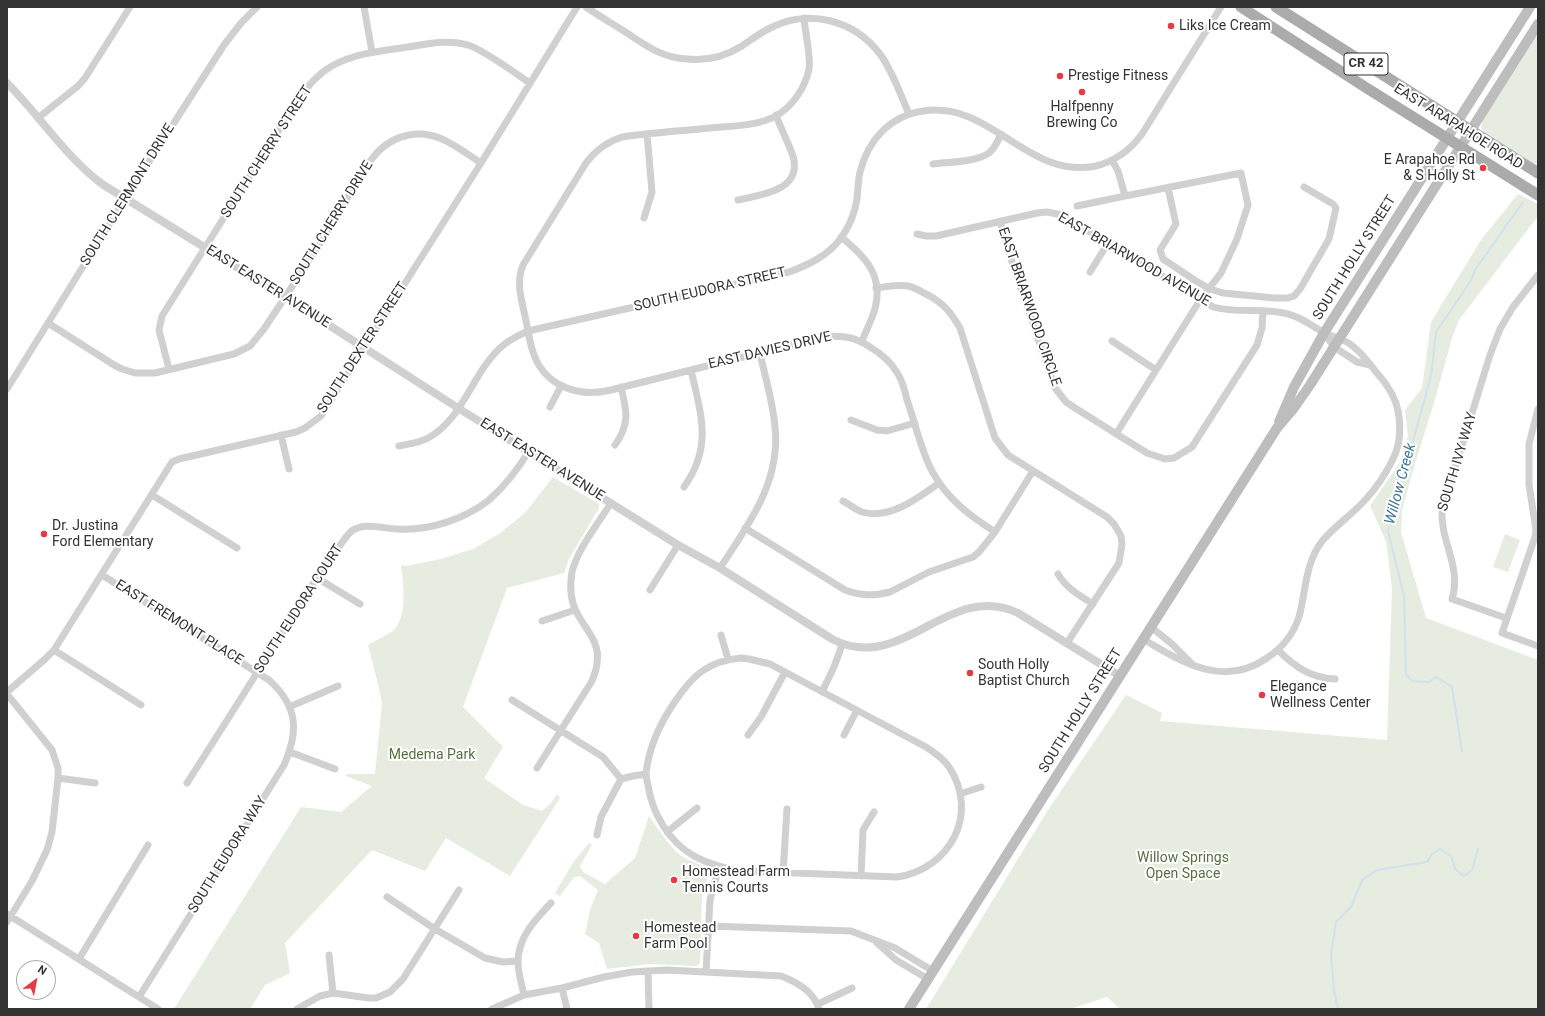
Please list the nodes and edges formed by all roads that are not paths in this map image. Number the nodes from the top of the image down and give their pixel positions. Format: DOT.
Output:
graph roads {
  1 [pos="130,7"];
  2 [pos="257,7"];
  3 [pos="364,7"];
  4 [pos="577,7"];
  5 [pos="586,7"];
  6 [pos="1221,7"];
  7 [pos="1241,7"];
  8 [pos="1276,7"];
  9 [pos="1530,7"];
  10 [pos="804,18"];
  11 [pos="1538,24"];
  12 [pos="372,52"];
  13 [pos="7,83"];
  14 [pos="530,83"];
  15 [pos="909,114"];
  16 [pos="776,116"];
  17 [pos="38,118"];
  18 [pos="1457,122"];
  19 [pos="1470,131"];
  20 [pos="647,134"];
  21 [pos="1001,134"];
  22 [pos="1447,138"];
  23 [pos="1460,147"];
  24 [pos="1112,160"];
  25 [pos="481,163"];
  26 [pos="933,164"];
  27 [pos="1538,174"];
  28 [pos="1304,187"];
  29 [pos="1168,188"];
  30 [pos="1538,195"];
  31 [pos="1125,196"];
  32 [pos="125,199"];
  33 [pos="738,200"];
  34 [pos="1077,206"];
  35 [pos="644,218"];
  36 [pos="1000,222"];
  37 [pos="917,234"];
  38 [pos="842,237"];
  39 [pos="1108,243"];
  40 [pos="205,248"];
  41 [pos="1090,272"];
  42 [pos="1538,275"];
  43 [pos="876,288"];
  44 [pos="1210,289"];
  45 [pos="285,297"];
  46 [pos="1200,300"];
  47 [pos="1263,311"];
  48 [pos="48,323"];
  49 [pos="528,331"];
  50 [pos="1324,333"];
  51 [pos="1340,338"];
  52 [pos="862,341"];
  53 [pos="1112,341"];
  54 [pos="364,347"];
  55 [pos="1334,347"];
  56 [pos="760,353"];
  57 [pos="1370,364"];
  58 [pos="169,369"];
  59 [pos="691,370"];
  60 [pos="1156,370"];
  61 [pos="561,386"];
  62 [pos="621,387"];
  63 [pos="7,389"];
  64 [pos="550,407"];
  65 [pos="458,408"];
  66 [pos="1538,409"];
  67 [pos="851,420"];
  68 [pos="915,423"];
  69 [pos="1277,428"];
  70 [pos="1116,434"];
  71 [pos="281,435"];
  72 [pos="615,445"];
  73 [pos="399,446"];
  74 [pos="529,451"];
  75 [pos="289,469"];
  76 [pos="1032,470"];
  77 [pos="939,483"];
  78 [pos="684,487"];
  79 [pos="152,494"];
  80 [pos="844,501"];
  81 [pos="611,502"];
  82 [pos="745,528"];
  83 [pos="1537,531"];
  84 [pos="995,532"];
  85 [pos="678,544"];
  86 [pos="237,548"];
  87 [pos="720,568"];
  88 [pos="102,574"];
  89 [pos="1058,574"];
  90 [pos="317,578"];
  91 [pos="650,590"];
  92 [pos="360,604"];
  93 [pos="1093,604"];
  94 [pos="575,610"];
  95 [pos="1506,618"];
  96 [pos="542,621"];
  97 [pos="1151,627"];
  98 [pos="721,635"];
  99 [pos="1143,639"];
  100 [pos="1067,643"];
  101 [pos="842,645"];
  102 [pos="1538,646"];
  103 [pos="54,650"];
  104 [pos="1279,651"];
  105 [pos="728,659"];
  106 [pos="1192,665"];
  107 [pos="257,672"];
  108 [pos="786,672"];
  109 [pos="1120,676"];
  110 [pos="1336,679"];
  111 [pos="338,686"];
  112 [pos="822,692"];
  113 [pos="7,693"];
  114 [pos="512,700"];
  115 [pos="141,705"];
  116 [pos="290,707"];
  117 [pos="857,710"];
  118 [pos="561,731"];
  119 [pos="748,735"];
  120 [pos="844,735"];
  121 [pos="290,752"];
  122 [pos="537,768"];
  123 [pos="335,769"];
  124 [pos="646,774"];
  125 [pos="58,778"];
  126 [pos="622,779"];
  127 [pos="95,783"];
  128 [pos="187,783"];
  129 [pos="981,787"];
  130 [pos="960,794"];
  131 [pos="697,808"];
  132 [pos="787,809"];
  133 [pos="874,812"];
  134 [pos="667,832"];
  135 [pos="596,835"];
  136 [pos="148,845"];
  137 [pos="719,867"];
  138 [pos="783,873"];
  139 [pos="861,876"];
  140 [pos="459,890"];
  141 [pos="387,897"];
  142 [pos="551,903"];
  143 [pos="8,917"];
  144 [pos="709,926"];
  145 [pos="435,929"];
  146 [pos="329,956"];
  147 [pos="79,959"];
  148 [pos="518,962"];
  149 [pos="648,971"];
  150 [pos="706,972"];
  151 [pos="931,975"];
  152 [pos="562,988"];
  153 [pos="852,988"];
  154 [pos="333,993"];
  155 [pos="524,995"];
  156 [pos="139,997"];
  157 [pos="818,1007"];
  158 [pos="158,1009"];
  159 [pos="297,1009"];
  160 [pos="492,1009"];
  161 [pos="567,1009"];
  162 [pos="649,1009"];
  163 [pos="909,1009"];
  1 -- 17 [label="street"];
  2 -- 32 [label="street, SOUTH CLERMONT DRIVE"];
  3 -- 12 [label="street"];
  4 -- 14 [label="street, SOUTH DEXTER STREET"];
  5 -- 10 [label="street"];
  6 -- 24 [label="street, SOUTH EUDORA STREET"];
  7 -- 22 [label="main road, EAST ARAPAHOE ROAD / CR 42"];
  8 -- 18 [label="main road, EAST ARAPAHOE ROAD / CR 42"];
  9 -- 18 [label="main road, SOUTH HOLLY STREET"];
  10 -- 15 [label="street"];
  10 -- 16 [label="street"];
  11 -- 19 [label="main road, SOUTH HOLLY STREET"];
  12 -- 14 [label="street, SOUTH CHERRY STREET"];
  12 -- 40 [label="street, SOUTH CHERRY STREET"];
  13 -- 17 [label="street, EAST EASTER AVENUE"];
  14 -- 25 [label="street, SOUTH DEXTER STREET"];
  15 -- 21 [label="street, SOUTH EUDORA STREET"];
  15 -- 38 [label="street, SOUTH EUDORA STREET"];
  16 -- 20 [label="street, EAST DAVIES DRIVE"];
  16 -- 33 [label="street"];
  17 -- 32 [label="street, EAST EASTER AVENUE"];
  18 -- 19 [label="main road, EAST ARAPAHOE ROAD / CR 42"];
  18 -- 22 [label="main road, SOUTH HOLLY STREET"];
  19 -- 23 [label="main road, SOUTH HOLLY STREET"];
  19 -- 27 [label="main road, EAST ARAPAHOE ROAD / CR 42"];
  20 -- 35 [label="street"];
  20 -- 49 [label="street, EAST DAVIES DRIVE"];
  21 -- 24 [label="street, SOUTH EUDORA STREET"];
  21 -- 26 [label="street"];
  22 -- 23 [label="main road, EAST ARAPAHOE ROAD / CR 42"];
  22 -- 50 [label="main road, SOUTH HOLLY STREET"];
  23 -- 30 [label="main road, EAST ARAPAHOE ROAD / CR 42"];
  23 -- 51 [label="main road, SOUTH HOLLY STREET"];
  24 -- 31 [label="street"];
  25 -- 45 [label="street, SOUTH CHERRY DRIVE"];
  25 -- 54 [label="street, SOUTH DEXTER STREET"];
  28 -- 44 [label="street"];
  29 -- 31 [label="street"];
  29 -- 44 [label="street"];
  29 -- 44 [label="street"];
  31 -- 34 [label="street"];
  32 -- 40 [label="street, EAST EASTER AVENUE"];
  32 -- 48 [label="street, SOUTH CLERMONT DRIVE"];
  36 -- 37 [label="street, EAST BRIARWOOD AVENUE"];
  36 -- 39 [label="street, EAST BRIARWOOD AVENUE"];
  36 -- 70 [label="street, EAST BRIARWOOD CIRCLE"];
  38 -- 43 [label="street"];
  38 -- 49 [label="street, SOUTH EUDORA STREET"];
  39 -- 41 [label="street"];
  39 -- 46 [label="street, EAST BRIARWOOD AVENUE"];
  40 -- 45 [label="street, EAST EASTER AVENUE"];
  40 -- 58 [label="street, SOUTH CHERRY STREET"];
  42 -- 95 [label="street, SOUTH IVY WAY"];
  43 -- 52 [label="street"];
  43 -- 76 [label="street"];
  44 -- 46 [label="street"];
  45 -- 54 [label="street, EAST EASTER AVENUE"];
  45 -- 58 [label="street, SOUTH CHERRY DRIVE"];
  46 -- 47 [label="street, EAST BRIARWOOD AVENUE"];
  46 -- 60 [label="street"];
  47 -- 50 [label="street, EAST BRIARWOOD AVENUE"];
  47 -- 70 [label="street, EAST BRIARWOOD CIRCLE"];
  48 -- 58 [label="street, SOUTH CHERRY DRIVE"];
  48 -- 63 [label="street, SOUTH CLERMONT DRIVE"];
  49 -- 61 [label="street, EAST DAVIES DRIVE"];
  49 -- 65 [label="street, SOUTH EUDORA STREET"];
  50 -- 51 [label="street"];
  50 -- 55 [label="street"];
  50 -- 69 [label="main road, SOUTH HOLLY STREET"];
  51 -- 55 [label="main road, SOUTH HOLLY STREET"];
  51 -- 57 [label="street"];
  52 -- 56 [label="street, EAST DAVIES DRIVE"];
  52 -- 68 [label="street, EAST DAVIES DRIVE"];
  53 -- 60 [label="street"];
  54 -- 65 [label="street, EAST EASTER AVENUE"];
  54 -- 71 [label="street, SOUTH DEXTER STREET"];
  55 -- 57 [label="street"];
  55 -- 69 [label="main road, SOUTH HOLLY STREET"];
  56 -- 59 [label="street, EAST DAVIES DRIVE"];
  56 -- 82 [label="street"];
  57 -- 104 [label="street"];
  59 -- 62 [label="street, EAST DAVIES DRIVE"];
  59 -- 78 [label="street"];
  60 -- 70 [label="street"];
  61 -- 62 [label="street, EAST DAVIES DRIVE"];
  61 -- 64 [label="street"];
  62 -- 72 [label="street"];
  65 -- 73 [label="street, SOUTH EUDORA STREET"];
  65 -- 74 [label="street, EAST EASTER AVENUE"];
  66 -- 83 [label="street"];
  67 -- 68 [label="street"];
  68 -- 77 [label="street, EAST DAVIES DRIVE"];
  69 -- 97 [label="main road, SOUTH HOLLY STREET"];
  71 -- 75 [label="street"];
  71 -- 79 [label="street, SOUTH DEXTER STREET"];
  74 -- 81 [label="street, EAST EASTER AVENUE"];
  74 -- 90 [label="street, SOUTH EUDORA COURT"];
  76 -- 84 [label="street"];
  76 -- 93 [label="street"];
  77 -- 80 [label="street"];
  77 -- 84 [label="street, EAST DAVIES DRIVE"];
  79 -- 86 [label="street"];
  79 -- 88 [label="street, SOUTH DEXTER STREET"];
  81 -- 85 [label="street, EAST EASTER AVENUE"];
  81 -- 94 [label="street"];
  82 -- 84 [label="street"];
  82 -- 87 [label="street"];
  83 -- 95 [label="street"];
  85 -- 87 [label="street, EAST EASTER AVENUE"];
  85 -- 91 [label="street"];
  87 -- 101 [label="street, EAST EASTER AVENUE"];
  88 -- 103 [label="street, SOUTH DEXTER STREET"];
  88 -- 107 [label="street, EAST FREMONT PLACE"];
  89 -- 93 [label="street"];
  90 -- 92 [label="street"];
  90 -- 107 [label="street, SOUTH EUDORA COURT"];
  93 -- 100 [label="street"];
  94 -- 96 [label="street"];
  94 -- 118 [label="street"];
  95 -- 102 [label="street"];
  97 -- 99 [label="main road, SOUTH HOLLY STREET"];
  97 -- 106 [label="street"];
  98 -- 105 [label="street"];
  99 -- 106 [label="street"];
  99 -- 109 [label="main road, SOUTH HOLLY STREET"];
  100 -- 101 [label="street, EAST EASTER AVENUE"];
  100 -- 109 [label="street, EAST EASTER AVENUE"];
  101 -- 112 [label="street"];
  103 -- 113 [label="street, SOUTH DEXTER STREET"];
  103 -- 115 [label="street"];
  104 -- 106 [label="street"];
  104 -- 110 [label="street"];
  105 -- 108 [label="street"];
  105 -- 124 [label="street"];
  107 -- 116 [label="street, SOUTH EUDORA WAY"];
  107 -- 128 [label="street, SOUTH EUDORA COURT"];
  108 -- 112 [label="street"];
  108 -- 119 [label="street"];
  109 -- 151 [label="main road, SOUTH HOLLY STREET"];
  111 -- 116 [label="street"];
  112 -- 117 [label="street"];
  113 -- 125 [label="street"];
  114 -- 118 [label="street"];
  116 -- 121 [label="street, SOUTH EUDORA WAY"];
  117 -- 120 [label="street"];
  117 -- 130 [label="street"];
  118 -- 122 [label="street"];
  118 -- 126 [label="street"];
  121 -- 123 [label="street"];
  121 -- 156 [label="street, SOUTH EUDORA WAY"];
  124 -- 126 [label="street"];
  124 -- 134 [label="street"];
  125 -- 127 [label="street"];
  125 -- 143 [label="street"];
  126 -- 135 [label="street"];
  129 -- 130 [label="street"];
  130 -- 139 [label="street"];
  131 -- 134 [label="street"];
  132 -- 138 [label="street"];
  133 -- 139 [label="street"];
  134 -- 137 [label="street"];
  136 -- 147 [label="street"];
  137 -- 138 [label="street"];
  137 -- 144 [label="street"];
  138 -- 139 [label="street"];
  140 -- 145 [label="street"];
  141 -- 145 [label="street"];
  142 -- 148 [label="street"];
  143 -- 147 [label="street"];
  144 -- 150 [label="street"];
  144 -- 151 [label="street"];
  145 -- 148 [label="street"];
  145 -- 154 [label="street"];
  146 -- 154 [label="street"];
  147 -- 156 [label="street"];
  148 -- 155 [label="street"];
  149 -- 150 [label="street"];
  149 -- 152 [label="street"];
  149 -- 162 [label="street"];
  150 -- 157 [label="street"];
  151 -- 163 [label="main road, SOUTH HOLLY STREET"];
  152 -- 155 [label="street"];
  152 -- 161 [label="street"];
  153 -- 157 [label="street"];
  154 -- 159 [label="street"];
  155 -- 160 [label="street"];
  156 -- 158 [label="street"];
}
